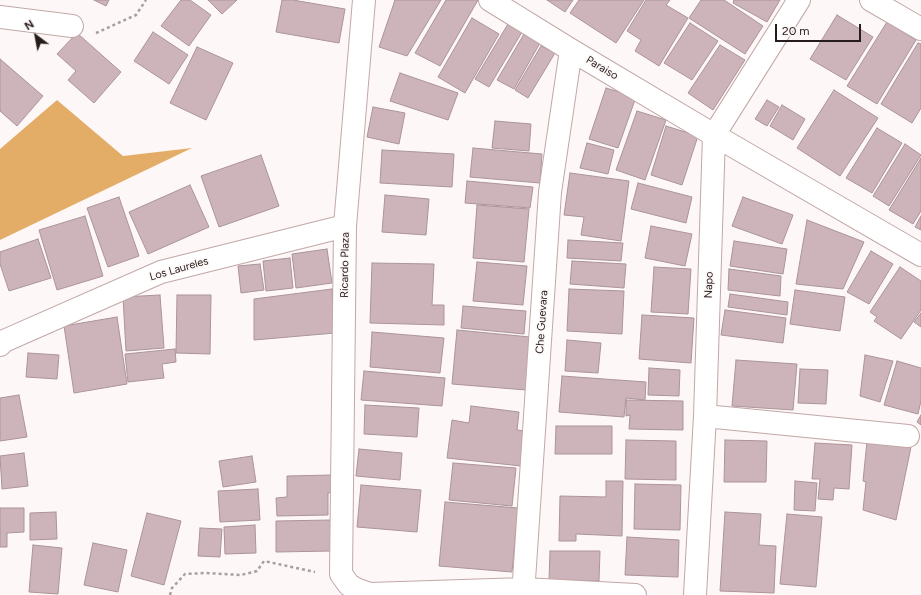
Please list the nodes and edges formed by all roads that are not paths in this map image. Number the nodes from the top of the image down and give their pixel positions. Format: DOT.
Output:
graph roads {
  1 [pos="364,0"];
  2 [pos="490,0"];
  3 [pos="799,0"];
  4 [pos="871,0"];
  5 [pos="0,17"];
  6 [pos="72,26"];
  7 [pos="921,29"];
  8 [pos="571,50"];
  9 [pos="714,135"];
  10 [pos="345,226"];
  11 [pos="921,255"];
  12 [pos="0,345"];
  13 [pos="705,416"];
  14 [pos="908,436"];
  15 [pos="524,592"];
  16 [pos="635,595"];
  17 [pos="695,595"];
  1 -- 10 [label="street, Ricardo Plaza"];
  2 -- 8 [label="street, Paraiso"];
  3 -- 9 [label="street"];
  4 -- 7 [label="street"];
  5 -- 6 [label="street"];
  8 -- 9 [label="street, Paraiso"];
  8 -- 15 [label="street, Che Guevara"];
  9 -- 11 [label="street, Paraiso"];
  9 -- 13 [label="street, Napo"];
  10 -- 12 [label="street, Los Laureles"];
  10 -- 15 [label="street, Ricardo Plaza"];
  13 -- 14 [label="street"];
  13 -- 17 [label="street, Napo"];
  15 -- 16 [label="street"];
}
